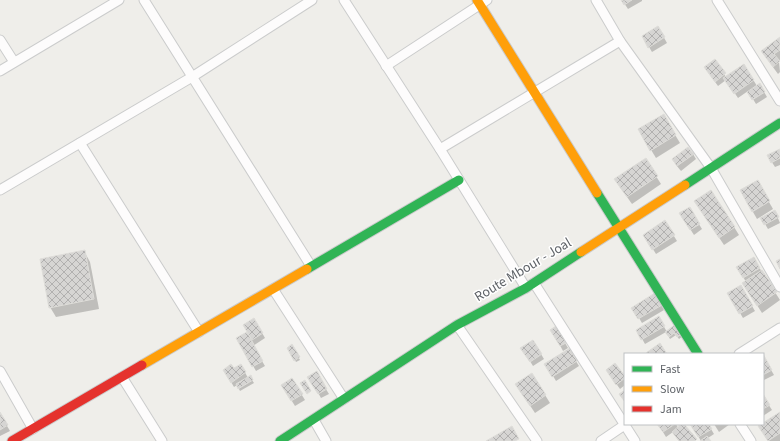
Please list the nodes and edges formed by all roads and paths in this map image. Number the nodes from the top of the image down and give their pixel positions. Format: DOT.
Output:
graph roads {
  1 [pos="119,0"];
  2 [pos="144,0"];
  3 [pos="312,0"];
  4 [pos="344,0"];
  5 [pos="596,0"];
  6 [pos="717,0"];
  7 [pos="481,2"];
  8 [pos="0,40"];
  9 [pos="620,40"];
  10 [pos="14,62"];
  11 [pos="386,66"];
  12 [pos="0,71"];
  13 [pos="192,77"];
  14 [pos="534,92"];
  15 [pos="780,101"];
  16 [pos="780,123"];
  17 [pos="80,143"];
  18 [pos="440,149"];
  19 [pos="711,168"];
  20 [pos="459,180"];
  21 [pos="0,190"];
  22 [pos="619,228"];
  23 [pos="311,266"];
  24 [pos="530,286"];
  25 [pos="780,287"];
  26 [pos="273,288"];
  27 [pos="457,325"];
  28 [pos="780,328"];
  29 [pos="199,332"];
  30 [pos="697,353"];
  31 [pos="741,353"];
  32 [pos="0,371"];
  33 [pos="122,377"];
  34 [pos="344,399"];
  35 [pos="314,420"];
  36 [pos="624,423"];
  37 [pos="624,425"];
  38 [pos="626,425"];
  39 [pos="741,425"];
  40 [pos="34,428"];
  41 [pos="12,441"];
  42 [pos="162,441"];
  43 [pos="280,441"];
  44 [pos="326,441"];
  45 [pos="537,441"];
  46 [pos="601,441"];
  47 [pos="635,441"];
  48 [pos="751,441"];
  1 -- 10 [label="street"];
  2 -- 13 [label="street"];
  3 -- 13 [label="street"];
  4 -- 11 [label="street"];
  5 -- 9 [label="street"];
  6 -- 15 [label="street"];
  7 -- 11 [label="street"];
  7 -- 14 [label="street"];
  8 -- 10 [label="street"];
  9 -- 14 [label="street"];
  9 -- 19 [label="street"];
  10 -- 12 [label="street"];
  11 -- 18 [label="street"];
  13 -- 17 [label="street"];
  13 -- 23 [label="street"];
  14 -- 18 [label="street"];
  14 -- 22 [label="street"];
  16 -- 19 [label="street, Route Mbour - Joal"];
  17 -- 21 [label="street"];
  17 -- 29 [label="street"];
  18 -- 20 [label="street"];
  19 -- 22 [label="street, Route Mbour - Joal"];
  19 -- 25 [label="street"];
  20 -- 23 [label="street"];
  20 -- 24 [label="street"];
  22 -- 24 [label="street, Route Mbour - Joal"];
  22 -- 30 [label="street"];
  23 -- 26 [label="street"];
  24 -- 27 [label="street, Route Mbour - Joal"];
  24 -- 36 [label="street"];
  26 -- 29 [label="street"];
  26 -- 34 [label="street"];
  27 -- 34 [label="street, Route Mbour - Joal"];
  27 -- 45 [label="street"];
  28 -- 31 [label="street"];
  29 -- 33 [label="street"];
  32 -- 40 [label="street"];
  33 -- 40 [label="street"];
  33 -- 42 [label="street"];
  34 -- 35 [label="street, Route Mbour - Joal"];
  35 -- 43 [label="street, Route Mbour - Joal"];
  35 -- 44 [label="street"];
  37 -- 46 [label="street"];
  38 -- 47 [label="street"];
  39 -- 48 [label="street"];
  40 -- 41 [label="street"];
}
